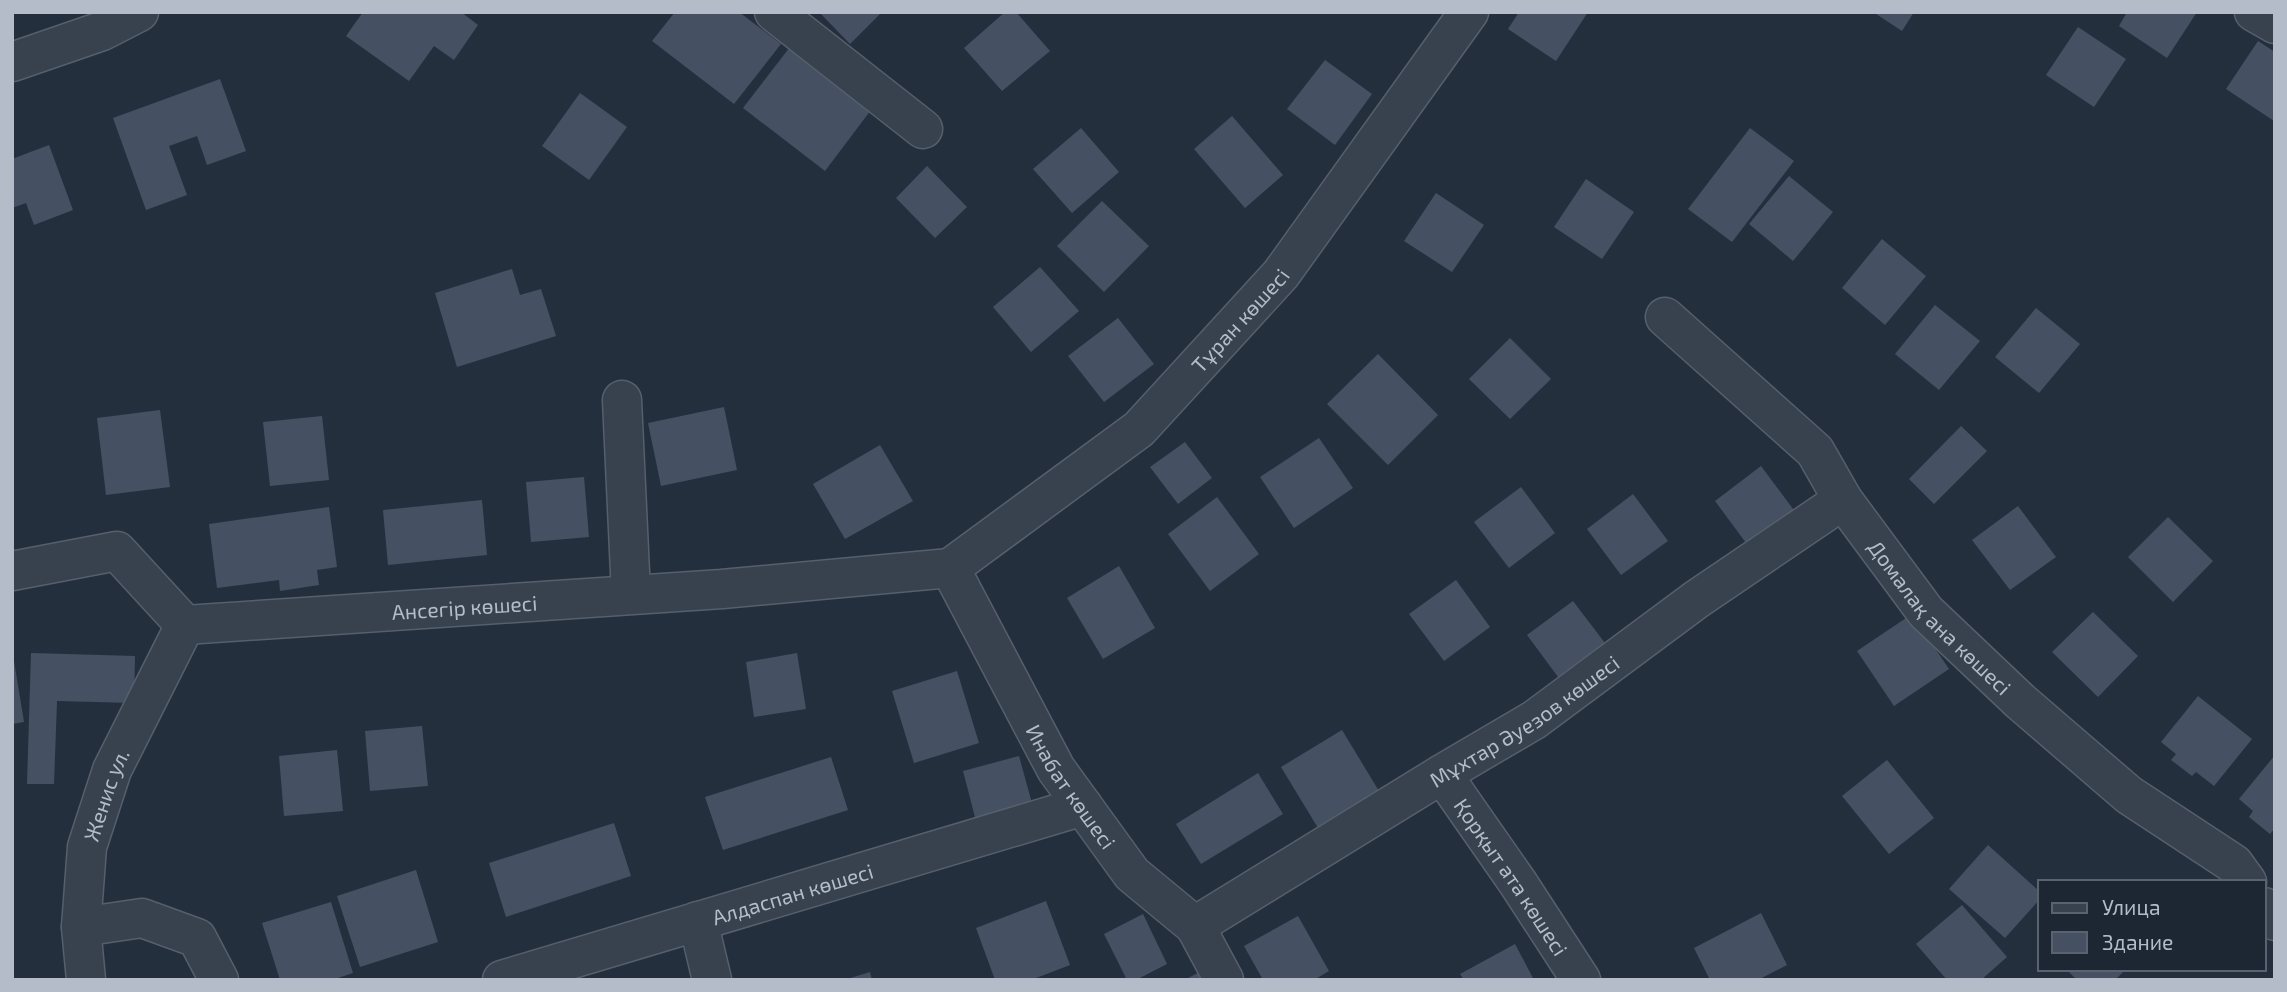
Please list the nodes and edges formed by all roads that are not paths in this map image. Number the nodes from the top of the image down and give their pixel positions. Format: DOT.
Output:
graph roads {
  1 [pos="139,12"];
  2 [pos="774,12"];
  3 [pos="1469,12"];
  4 [pos="2254,12"];
  5 [pos="2275,24"];
  6 [pos="12,62"];
  7 [pos="923,129"];
  8 [pos="1665,317"];
  9 [pos="621,400"];
  10 [pos="1843,500"];
  11 [pos="950,568"];
  12 [pos="12,571"];
  13 [pos="631,594"];
  14 [pos="186,625"];
  15 [pos="1442,774"];
  16 [pos="1083,806"];
  17 [pos="2246,880"];
  18 [pos="698,921"];
  19 [pos="1195,926"];
  20 [pos="80,927"];
  21 [pos="86,980"];
  22 [pos="219,980"];
  23 [pos="502,980"];
  24 [pos="712,980"];
  25 [pos="1224,980"];
  26 [pos="1581,980"];
  1 -- 6 [label="street"];
  2 -- 7 [label="street"];
  3 -- 11 [label="street, Тұран көшесі"];
  4 -- 5 [label="street"];
  8 -- 10 [label="street, Домалақ ана көшесі"];
  9 -- 13 [label="street"];
  10 -- 15 [label="street, Мұхтар Әуезов көшесі"];
  10 -- 17 [label="street, Домалақ ана көшесі"];
  11 -- 13 [label="street, Ансегір көшесі"];
  11 -- 16 [label="street, Инабат көшесі"];
  12 -- 14 [label="street"];
  13 -- 14 [label="street, Ансегір көшесі"];
  14 -- 20 [label="street, Женис ул."];
  15 -- 19 [label="street, Мұхтар Әуезов көшесі"];
  15 -- 26 [label="street, Қорқыт ата көшесі"];
  16 -- 18 [label="street, Алдаспан көшесі"];
  16 -- 19 [label="street, Инабат көшесі"];
  18 -- 23 [label="street, Алдаспан көшесі"];
  18 -- 24 [label="street"];
  19 -- 25 [label="street, Инабат көшесі"];
  20 -- 21 [label="street, Женис ул."];
  20 -- 22 [label="street"];
}
